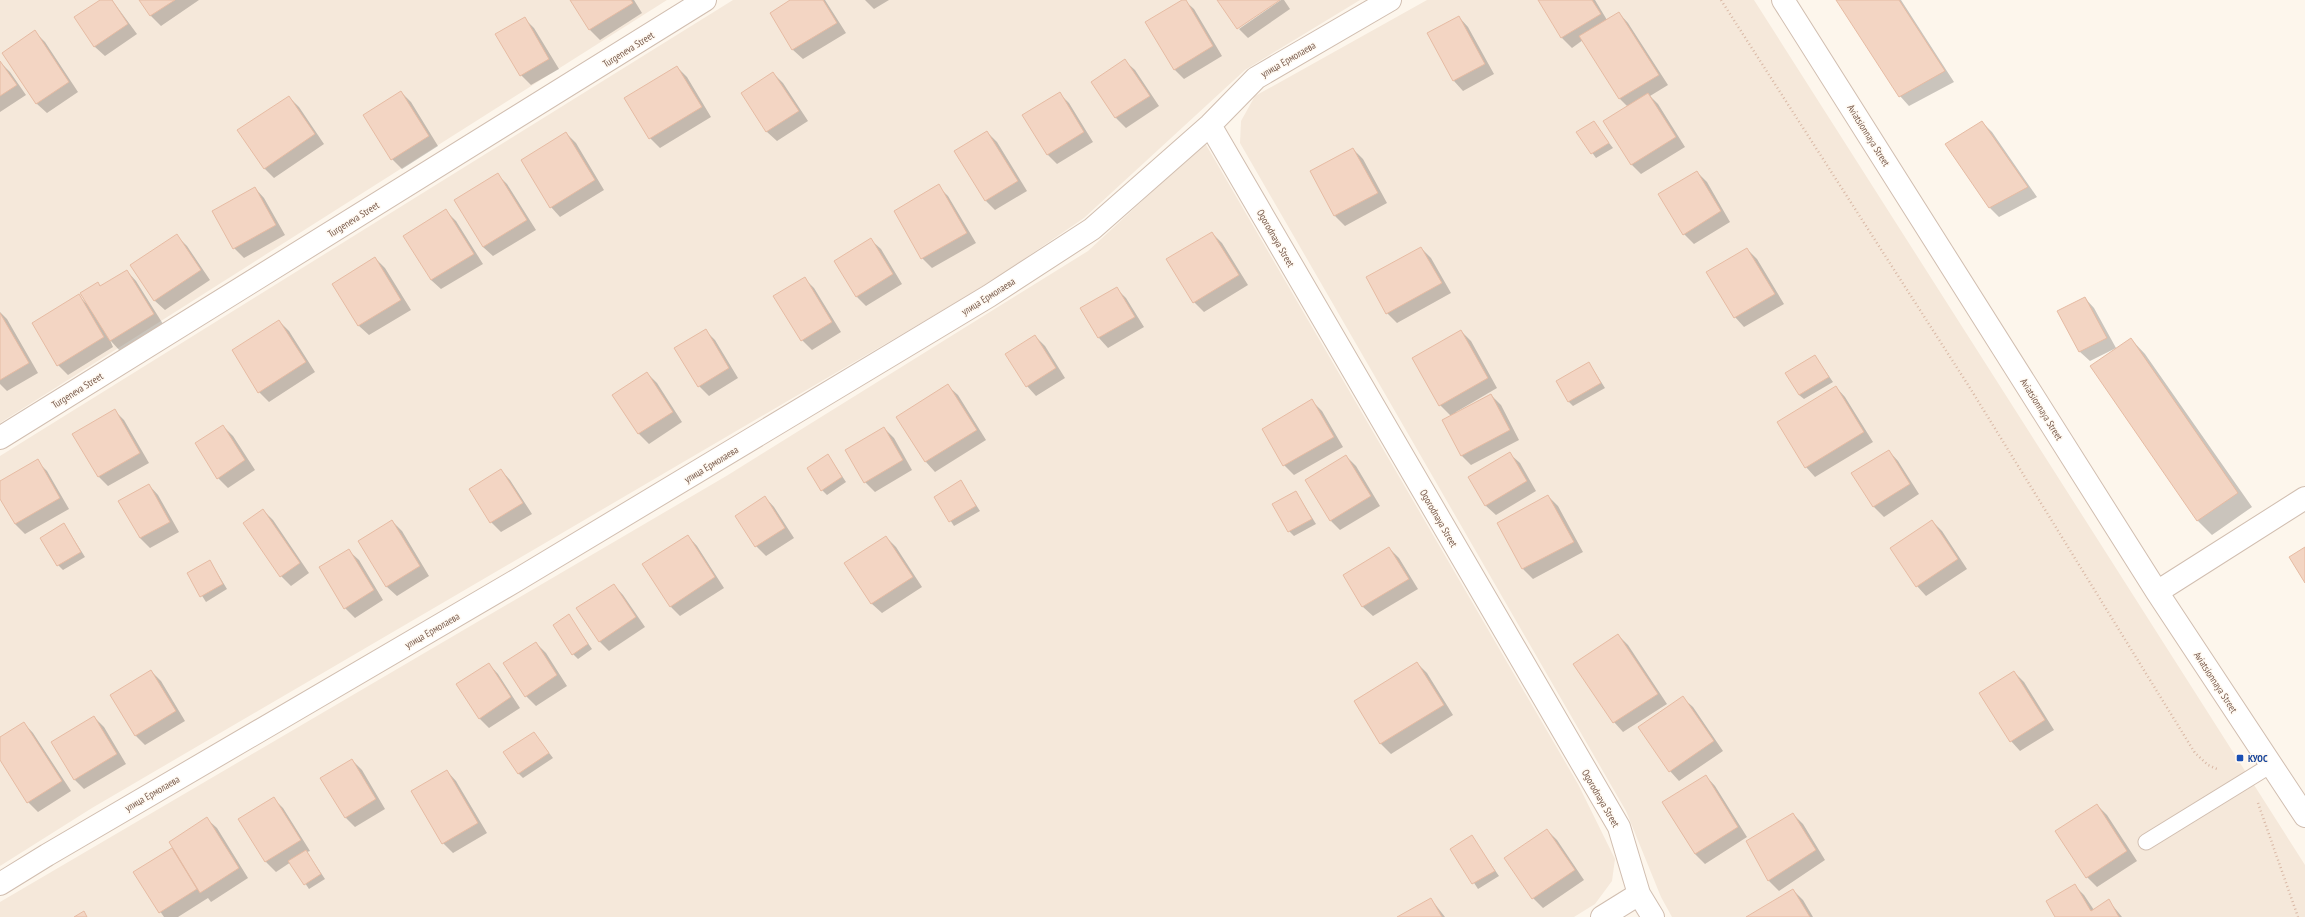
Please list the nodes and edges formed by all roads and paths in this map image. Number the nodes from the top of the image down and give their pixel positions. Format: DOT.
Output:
graph roads {
  1 [pos="705,0"];
  2 [pos="1390,0"];
  3 [pos="1721,0"];
  4 [pos="1783,0"];
  5 [pos="1210,125"];
  6 [pos="0,438"];
  7 [pos="2305,498"];
  8 [pos="2157,592"];
  9 [pos="2271,765"];
  10 [pos="2248,778"];
  11 [pos="2305,816"];
  12 [pos="2146,842"];
  13 [pos="0,884"];
  14 [pos="1639,894"];
  15 [pos="1602,917"];
  16 [pos="1653,917"];
  17 [pos="2298,917"];
  1 -- 6 [label="street, Turgeneva Street"];
  2 -- 5 [label="street, улица Ермолаева"];
  3 -- 10 [label="path"];
  4 -- 8 [label="street, Aviatsionnaya Street"];
  5 -- 13 [label="street, улица Ермолаева"];
  5 -- 14 [label="street, Ogorodnaya Street"];
  7 -- 8 [label="street"];
  8 -- 9 [label="street, Aviatsionnaya Street"];
  9 -- 10 [label="lane"];
  9 -- 11 [label="street, Aviatsionnaya Street"];
  10 -- 12 [label="lane"];
  10 -- 17 [label="path"];
  14 -- 15 [label="street"];
  14 -- 16 [label="street, Ogorodnaya Street"];
}
